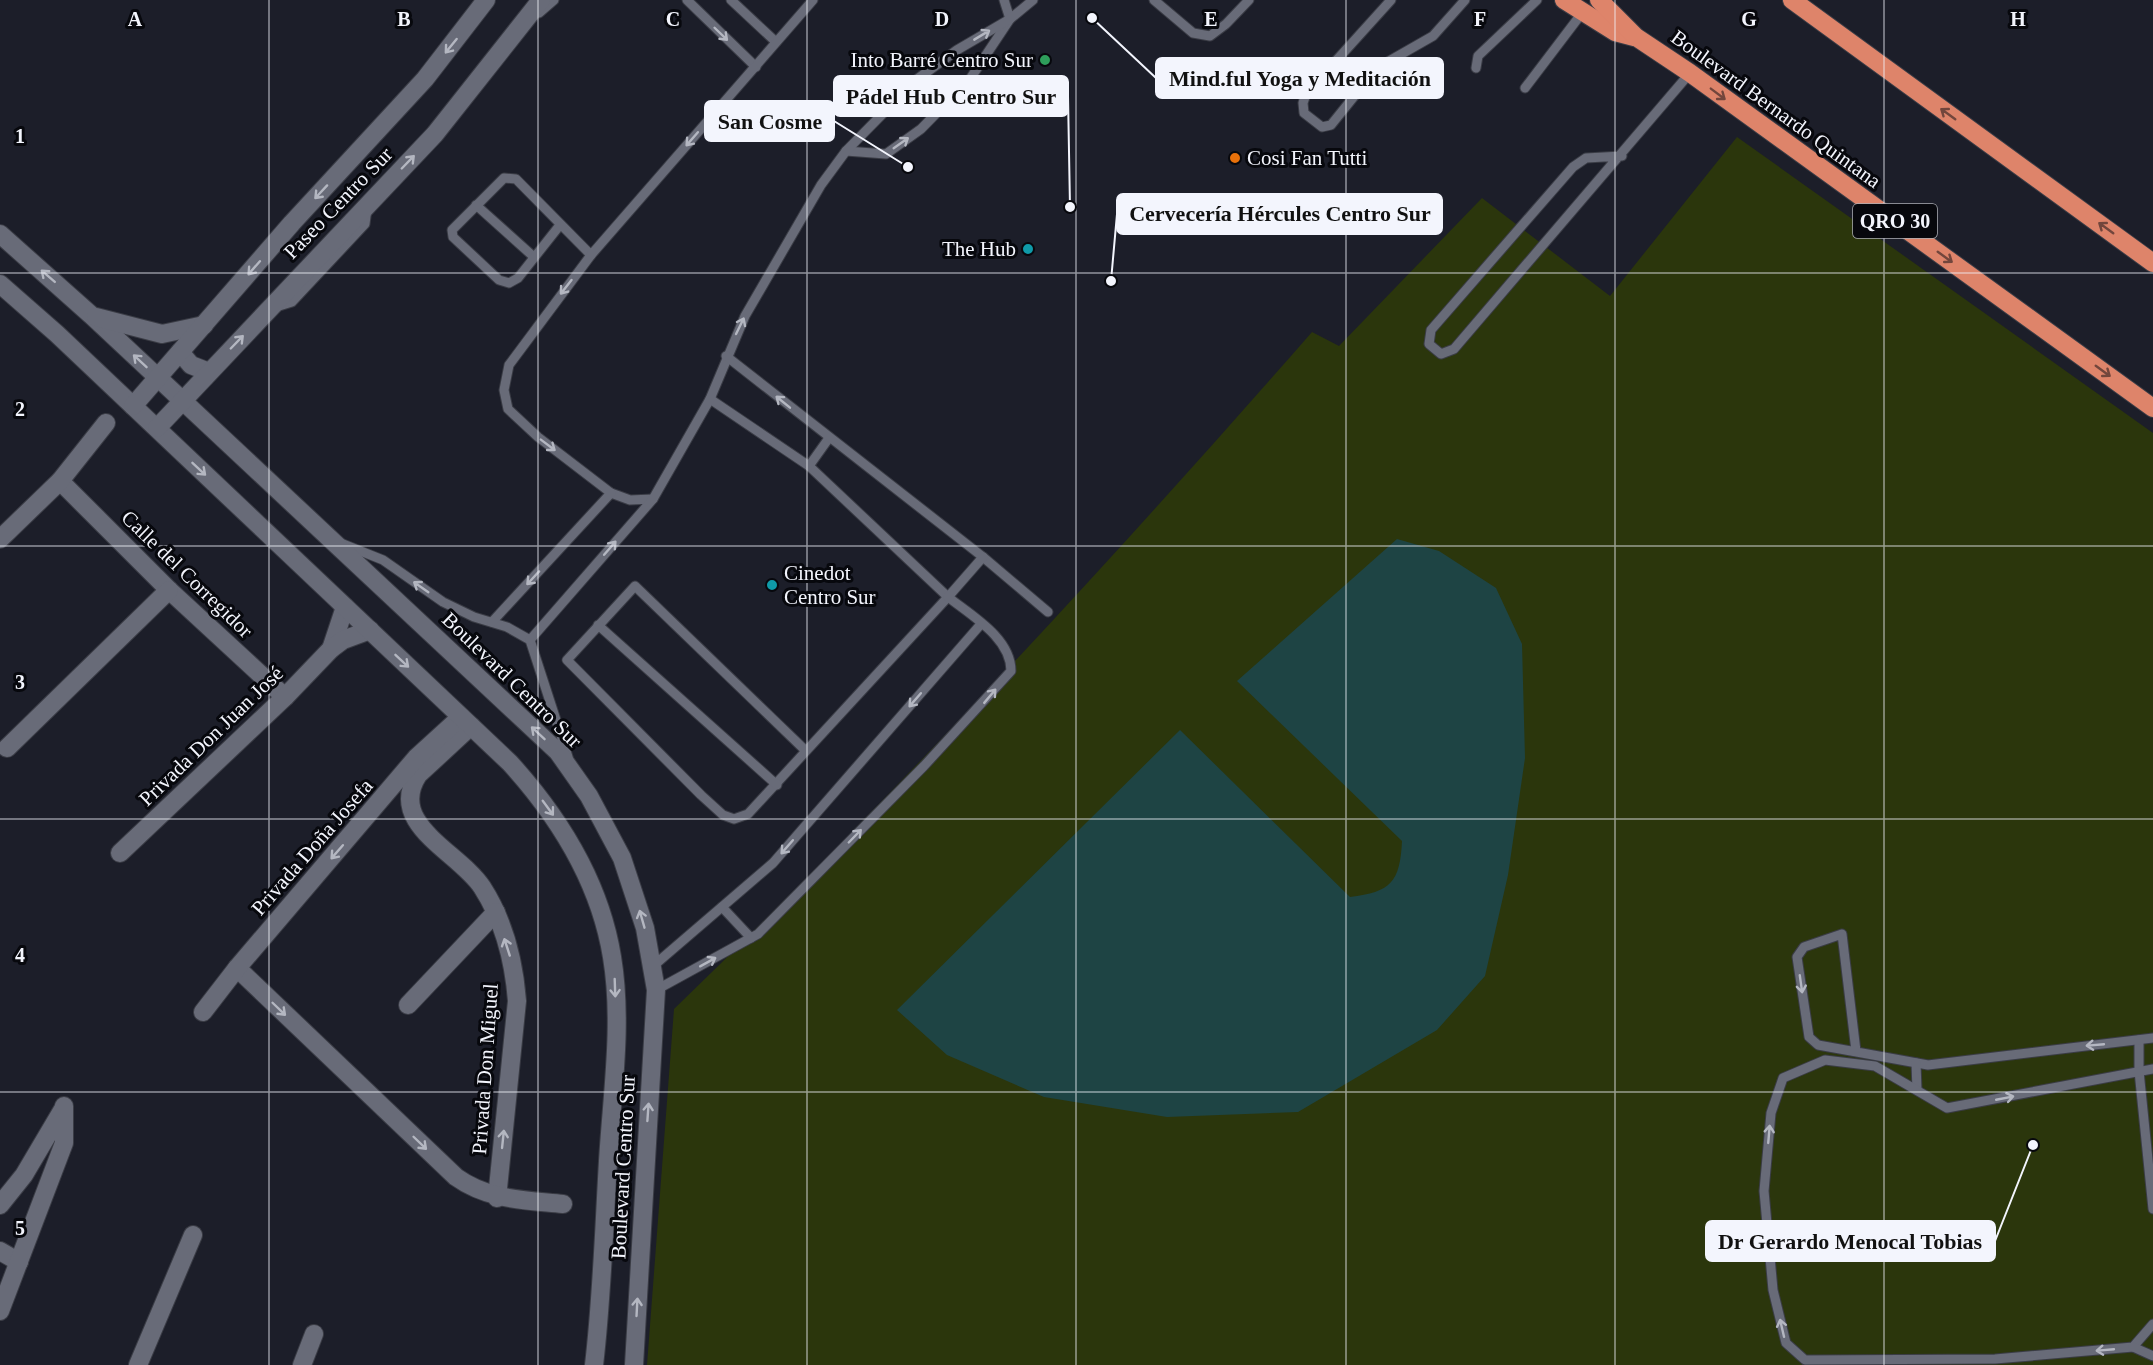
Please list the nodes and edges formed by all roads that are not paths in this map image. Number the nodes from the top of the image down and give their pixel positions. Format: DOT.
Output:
graph roads {
  1 [pos="486,0"];
  2 [pos="541,0"];
  3 [pos="554,0"];
  4 [pos="687,0"];
  5 [pos="731,0"];
  6 [pos="813,0"];
  7 [pos="1004,0"];
  8 [pos="1033,0"];
  9 [pos="1154,0"];
  10 [pos="1170,0"];
  11 [pos="1250,0"];
  12 [pos="1391,0"];
  13 [pos="1465,0"];
  14 [pos="1537,0"];
  15 [pos="1564,0"];
  16 [pos="1599,0"];
  17 [pos="1792,0"];
  18 [pos="1163,8"];
  19 [pos="1582,13"];
  20 [pos="1010,19"];
  21 [pos="521,27"];
  22 [pos="1636,37"];
  23 [pos="776,42"];
  24 [pos="756,67"];
  25 [pos="1476,68"];
  26 [pos="1690,73"];
  27 [pos="1526,88"];
  28 [pos="846,151"];
  29 [pos="1622,156"];
  30 [pos="476,206"];
  31 [pos="560,225"];
  32 [pos="0,234"];
  33 [pos="591,255"];
  34 [pos="534,257"];
  35 [pos="2153,263"];
  36 [pos="0,284"];
  37 [pos="91,315"];
  38 [pos="204,325"];
  39 [pos="180,352"];
  40 [pos="726,356"];
  41 [pos="209,372"];
  42 [pos="158,378"];
  43 [pos="710,399"];
  44 [pos="183,401"];
  45 [pos="133,406"];
  46 [pos="2153,408"];
  47 [pos="106,423"];
  48 [pos="157,428"];
  49 [pos="829,438"];
  50 [pos="809,466"];
  51 [pos="60,481"];
  52 [pos="611,494"];
  53 [pos="653,498"];
  54 [pos="0,539"];
  55 [pos="332,540"];
  56 [pos="982,557"];
  57 [pos="169,590"];
  58 [pos="948,597"];
  59 [pos="345,607"];
  60 [pos="1048,612"];
  61 [pos="492,622"];
  62 [pos="981,624"];
  63 [pos="598,625"];
  64 [pos="370,630"];
  65 [pos="530,640"];
  66 [pos="331,649"];
  67 [pos="285,697"];
  68 [pos="466,721"];
  69 [pos="7,748"];
  70 [pos="805,750"];
  71 [pos="571,768"];
  72 [pos="777,784"];
  73 [pos="408,800"];
  74 [pos="120,853"];
  75 [pos="722,907"];
  76 [pos="496,912"];
  77 [pos="751,938"];
  78 [pos="652,967"];
  79 [pos="237,969"];
  80 [pos="656,990"];
  81 [pos="408,1005"];
  82 [pos="203,1012"];
  83 [pos="2153,1038"];
  84 [pos="2139,1040"];
  85 [pos="1857,1051"];
  86 [pos="1916,1063"];
  87 [pos="2153,1069"];
  88 [pos="2139,1071"];
  89 [pos="1917,1090"];
  90 [pos="497,1198"];
  91 [pos="562,1204"];
  92 [pos="0,1205"];
  93 [pos="2153,1209"];
  94 [pos="193,1235"];
  95 [pos="0,1251"];
  96 [pos="20,1262"];
  97 [pos="0,1311"];
  98 [pos="2153,1324"];
  99 [pos="314,1334"];
  100 [pos="2133,1347"];
  101 [pos="2153,1356"];
  102 [pos="1960,1362"];
  103 [pos="138,1365"];
  104 [pos="302,1365"];
  105 [pos="594,1365"];
  106 [pos="634,1365"];
  1 -- 38 [label="street, Paseo Centro Sur, one-way"];
  2 -- 21 [label="street, Paseo Centro Sur"];
  3 -- 21 [label="lane"];
  4 -- 24 [label="lane, one-way"];
  5 -- 23 [label="lane"];
  6 -- 23 [label="lane"];
  7 -- 20 [label="lane"];
  8 -- 20 [label="lane"];
  9 -- 18 [label="lane"];
  10 -- 18 [label="lane"];
  11 -- 18 [label="lane"];
  12 -- 13 [label="lane"];
  14 -- 25 [label="lane"];
  15 -- 19 [label="highway, Boulevard Bernardo Quintana / QRO 30"];
  16 -- 22 [label="highway, Boulevard Bernardo Quintana / QRO 30"];
  35 -- 17 [label="highway, one-way"];
  19 -- 22 [label="highway, Boulevard Bernardo Quintana / QRO 30"];
  19 -- 27 [label="lane"];
  28 -- 20 [label="lane, one-way"];
  28 -- 20 [label="lane, one-way"];
  41 -- 21 [label="street, Paseo Centro Sur, one-way"];
  22 -- 26 [label="highway, Boulevard Bernardo Quintana / QRO 30"];
  23 -- 24 [label="lane"];
  24 -- 33 [label="lane, one-way"];
  26 -- 29 [label="lane"];
  26 -- 46 [label="highway, Boulevard Bernardo Quintana / QRO 30, one-way"];
  40 -- 28 [label="lane, one-way"];
  29 -- 29 [label="lane"];
  30 -- 31 [label="lane"];
  30 -- 34 [label="lane"];
  30 -- 34 [label="lane"];
  31 -- 33 [label="lane"];
  31 -- 34 [label="lane"];
  37 -- 32 [label="street, Boulevard Centro Sur, one-way"];
  33 -- 52 [label="lane, one-way"];
  36 -- 45 [label="street, Boulevard Centro Sur"];
  37 -- 38 [label="street"];
  42 -- 37 [label="street, Boulevard Centro Sur, one-way"];
  38 -- 39 [label="street, Paseo Centro Sur"];
  39 -- 41 [label="street"];
  39 -- 42 [label="street, Paseo Centro Sur"];
  40 -- 43 [label="lane"];
  49 -- 40 [label="lane, one-way"];
  41 -- 44 [label="street, Paseo Centro Sur"];
  42 -- 44 [label="street, Boulevard Centro Sur"];
  42 -- 45 [label="street, Paseo Centro Sur"];
  43 -- 50 [label="lane"];
  43 -- 53 [label="lane"];
  44 -- 48 [label="street, Paseo Centro Sur"];
  44 -- 55 [label="street, Boulevard Centro Sur"];
  45 -- 48 [label="street, Boulevard Centro Sur"];
  47 -- 51 [label="street"];
  48 -- 59 [label="street, Boulevard Centro Sur, one-way"];
  49 -- 50 [label="lane"];
  49 -- 56 [label="lane"];
  50 -- 58 [label="lane"];
  51 -- 54 [label="street"];
  51 -- 57 [label="street, Calle del Corregidor"];
  52 -- 53 [label="lane"];
  52 -- 61 [label="lane, one-way"];
  65 -- 53 [label="lane, one-way"];
  61 -- 55 [label="lane, one-way"];
  71 -- 55 [label="street, Boulevard Centro Sur, one-way"];
  56 -- 58 [label="lane"];
  56 -- 60 [label="lane"];
  57 -- 67 [label="street, Calle del Corregidor"];
  57 -- 69 [label="street"];
  58 -- 62 [label="lane"];
  58 -- 70 [label="lane"];
  59 -- 64 [label="street, Boulevard Centro Sur"];
  59 -- 66 [label="street, Privada Don Juan José"];
  61 -- 65 [label="lane"];
  62 -- 75 [label="lane, one-way"];
  77 -- 62 [label="lane, one-way"];
  63 -- 70 [label="lane"];
  63 -- 72 [label="lane"];
  63 -- 72 [label="lane"];
  64 -- 66 [label="street, Privada Don Juan José"];
  64 -- 68 [label="street, Boulevard Centro Sur, one-way"];
  65 -- 71 [label="lane"];
  66 -- 67 [label="street, Privada Don Juan José"];
  67 -- 74 [label="street, Privada Don Juan José"];
  68 -- 73 [label="street, Privada Doña Josefa"];
  68 -- 79 [label="street, Privada Doña Josefa, one-way"];
  68 -- 105 [label="street, Boulevard Centro Sur, one-way"];
  70 -- 72 [label="lane"];
  78 -- 71 [label="street, Boulevard Centro Sur, one-way"];
  73 -- 76 [label="street, Privada Don Miguel"];
  75 -- 77 [label="lane"];
  75 -- 78 [label="lane"];
  76 -- 81 [label="street"];
  90 -- 76 [label="street, Privada Don Miguel, one-way"];
  80 -- 77 [label="lane, one-way"];
  78 -- 80 [label="street, Boulevard Centro Sur"];
  79 -- 82 [label="street, Privada Doña Josefa"];
  79 -- 90 [label="street, one-way"];
  106 -- 80 [label="street, Boulevard Centro Sur, one-way"];
  83 -- 84 [label="lane"];
  84 -- 86 [label="lane, one-way"];
  84 -- 88 [label="lane"];
  85 -- 85 [label="lane, one-way"];
  85 -- 86 [label="lane"];
  86 -- 89 [label="lane"];
  87 -- 88 [label="lane"];
  89 -- 88 [label="lane, one-way"];
  88 -- 93 [label="lane"];
  102 -- 89 [label="lane, one-way"];
  90 -- 91 [label="street"];
  92 -- 96 [label="street"];
  94 -- 103 [label="street"];
  95 -- 96 [label="street"];
  96 -- 97 [label="street"];
  98 -- 100 [label="lane"];
  99 -- 104 [label="street"];
  100 -- 101 [label="lane"];
  100 -- 102 [label="lane, one-way"];
}
